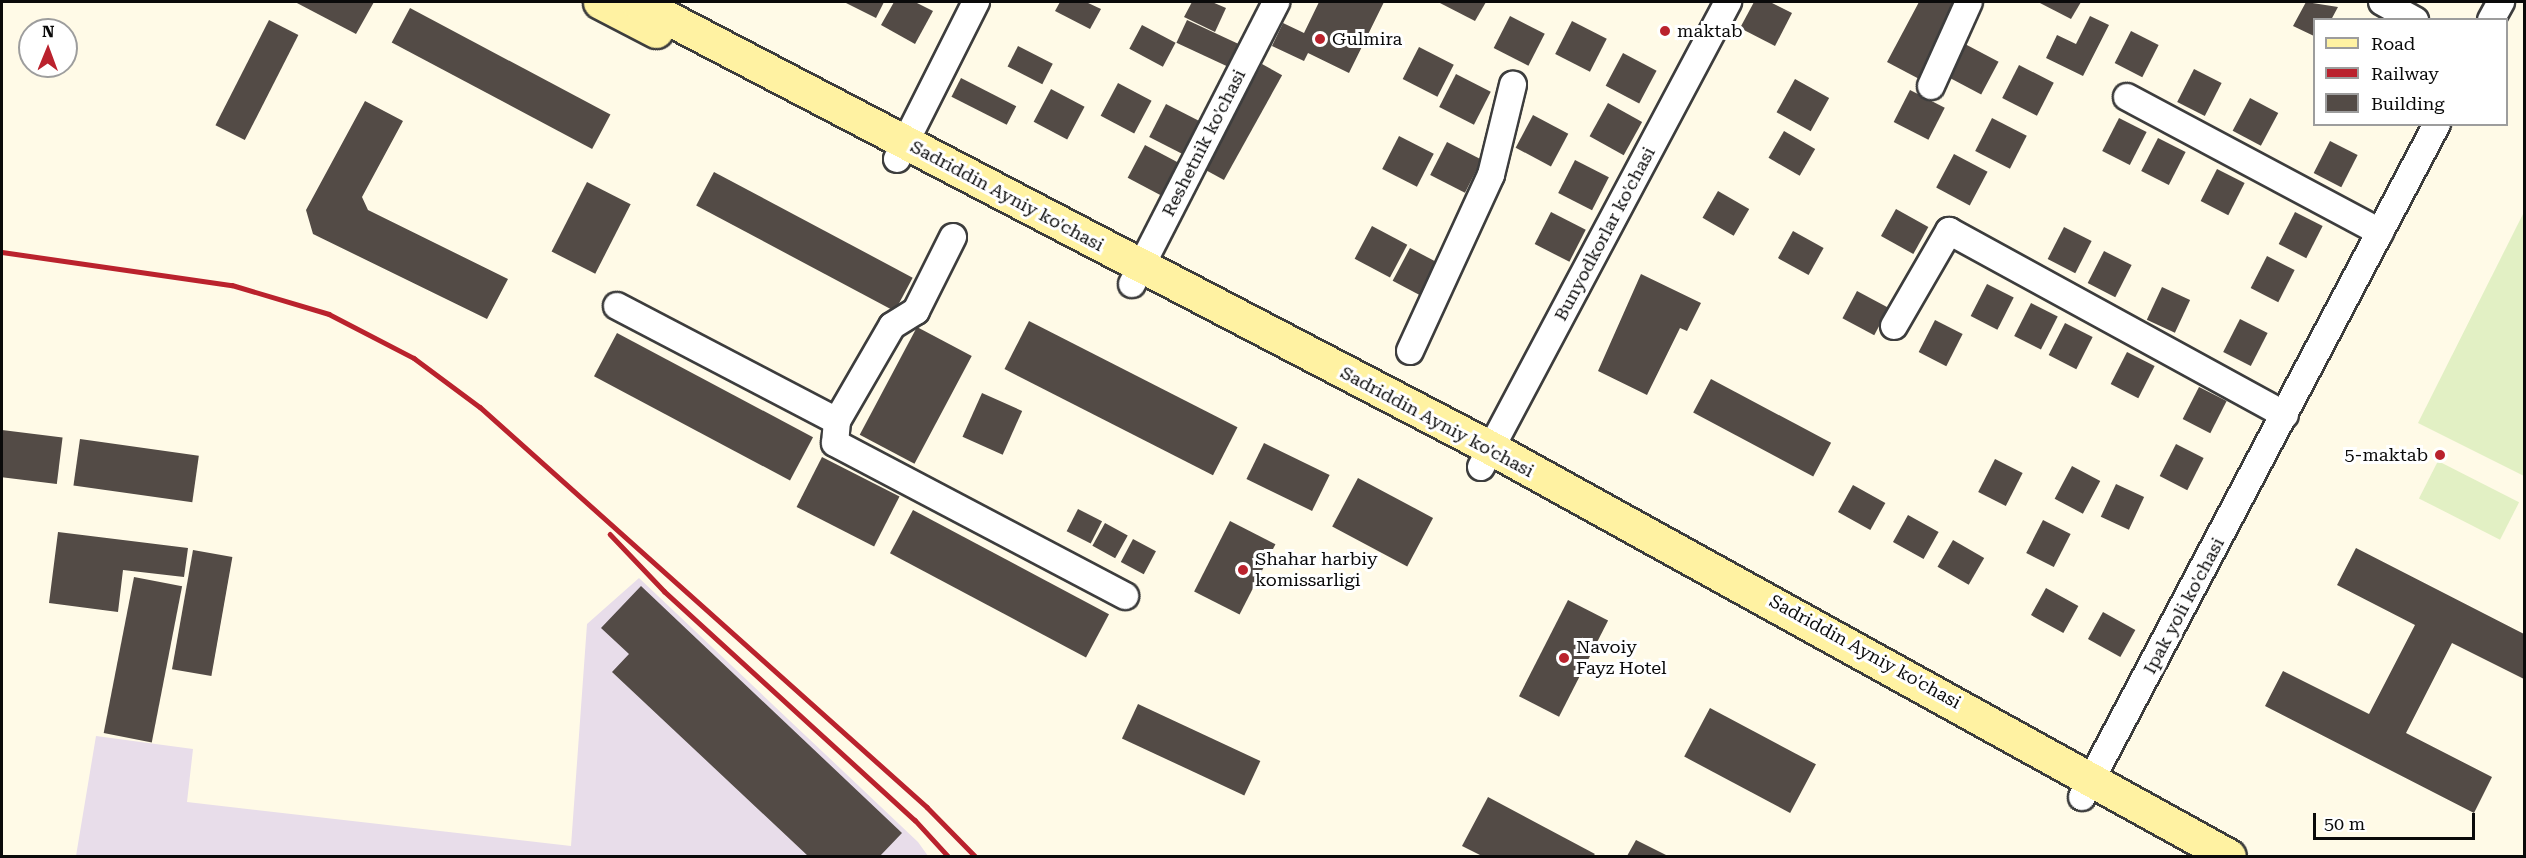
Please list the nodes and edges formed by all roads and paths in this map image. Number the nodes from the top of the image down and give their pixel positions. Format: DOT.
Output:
graph roads {
  1 [pos="600,2"];
  2 [pos="976,2"];
  3 [pos="1276,2"];
  4 [pos="1728,2"];
  5 [pos="1969,2"];
  6 [pos="2382,2"];
  7 [pos="2501,2"];
  8 [pos="654,11"];
  9 [pos="2411,18"];
  10 [pos="2493,18"];
  11 [pos="1513,85"];
  12 [pos="1931,86"];
  13 [pos="2127,97"];
  14 [pos="2435,126"];
  15 [pos="901,151"];
  16 [pos="2380,232"];
  17 [pos="953,237"];
  18 [pos="1136,276"];
  19 [pos="617,306"];
  20 [pos="1894,326"];
  21 [pos="1410,351"];
  22 [pos="2285,415"];
  23 [pos="837,421"];
  24 [pos="1486,458"];
  25 [pos="1125,596"];
  26 [pos="2087,788"];
  27 [pos="2186,856"];
  28 [pos="2229,856"];
  1 -- 8 [label="main road, Sadriddin Ayniy ko'chasi"];
  2 -- 15 [label="street"];
  3 -- 18 [label="street, Reshetnik ko'chasi"];
  4 -- 24 [label="street, Bunyodkorlar ko'chasi"];
  5 -- 12 [label="street"];
  6 -- 9 [label="street"];
  7 -- 10 [label="street"];
  8 -- 15 [label="main road, Sadriddin Ayniy ko'chasi"];
  11 -- 21 [label="street"];
  13 -- 16 [label="street"];
  14 -- 16 [label="street, Ipak yoli ko'chasi"];
  15 -- 18 [label="main road, Sadriddin Ayniy ko'chasi"];
  16 -- 22 [label="street, Ipak yoli ko'chasi"];
  17 -- 23 [label="street"];
  18 -- 24 [label="main road, Sadriddin Ayniy ko'chasi"];
  19 -- 23 [label="street"];
  20 -- 22 [label="street"];
  22 -- 26 [label="street, Ipak yoli ko'chasi"];
  23 -- 25 [label="street"];
  24 -- 26 [label="main road, Sadriddin Ayniy ko'chasi"];
  26 -- 27 [label="main road, Sadriddin Ayniy ko'chasi"];
  26 -- 28 [label="main road, Sadriddin Ayniy ko'chasi"];
}
